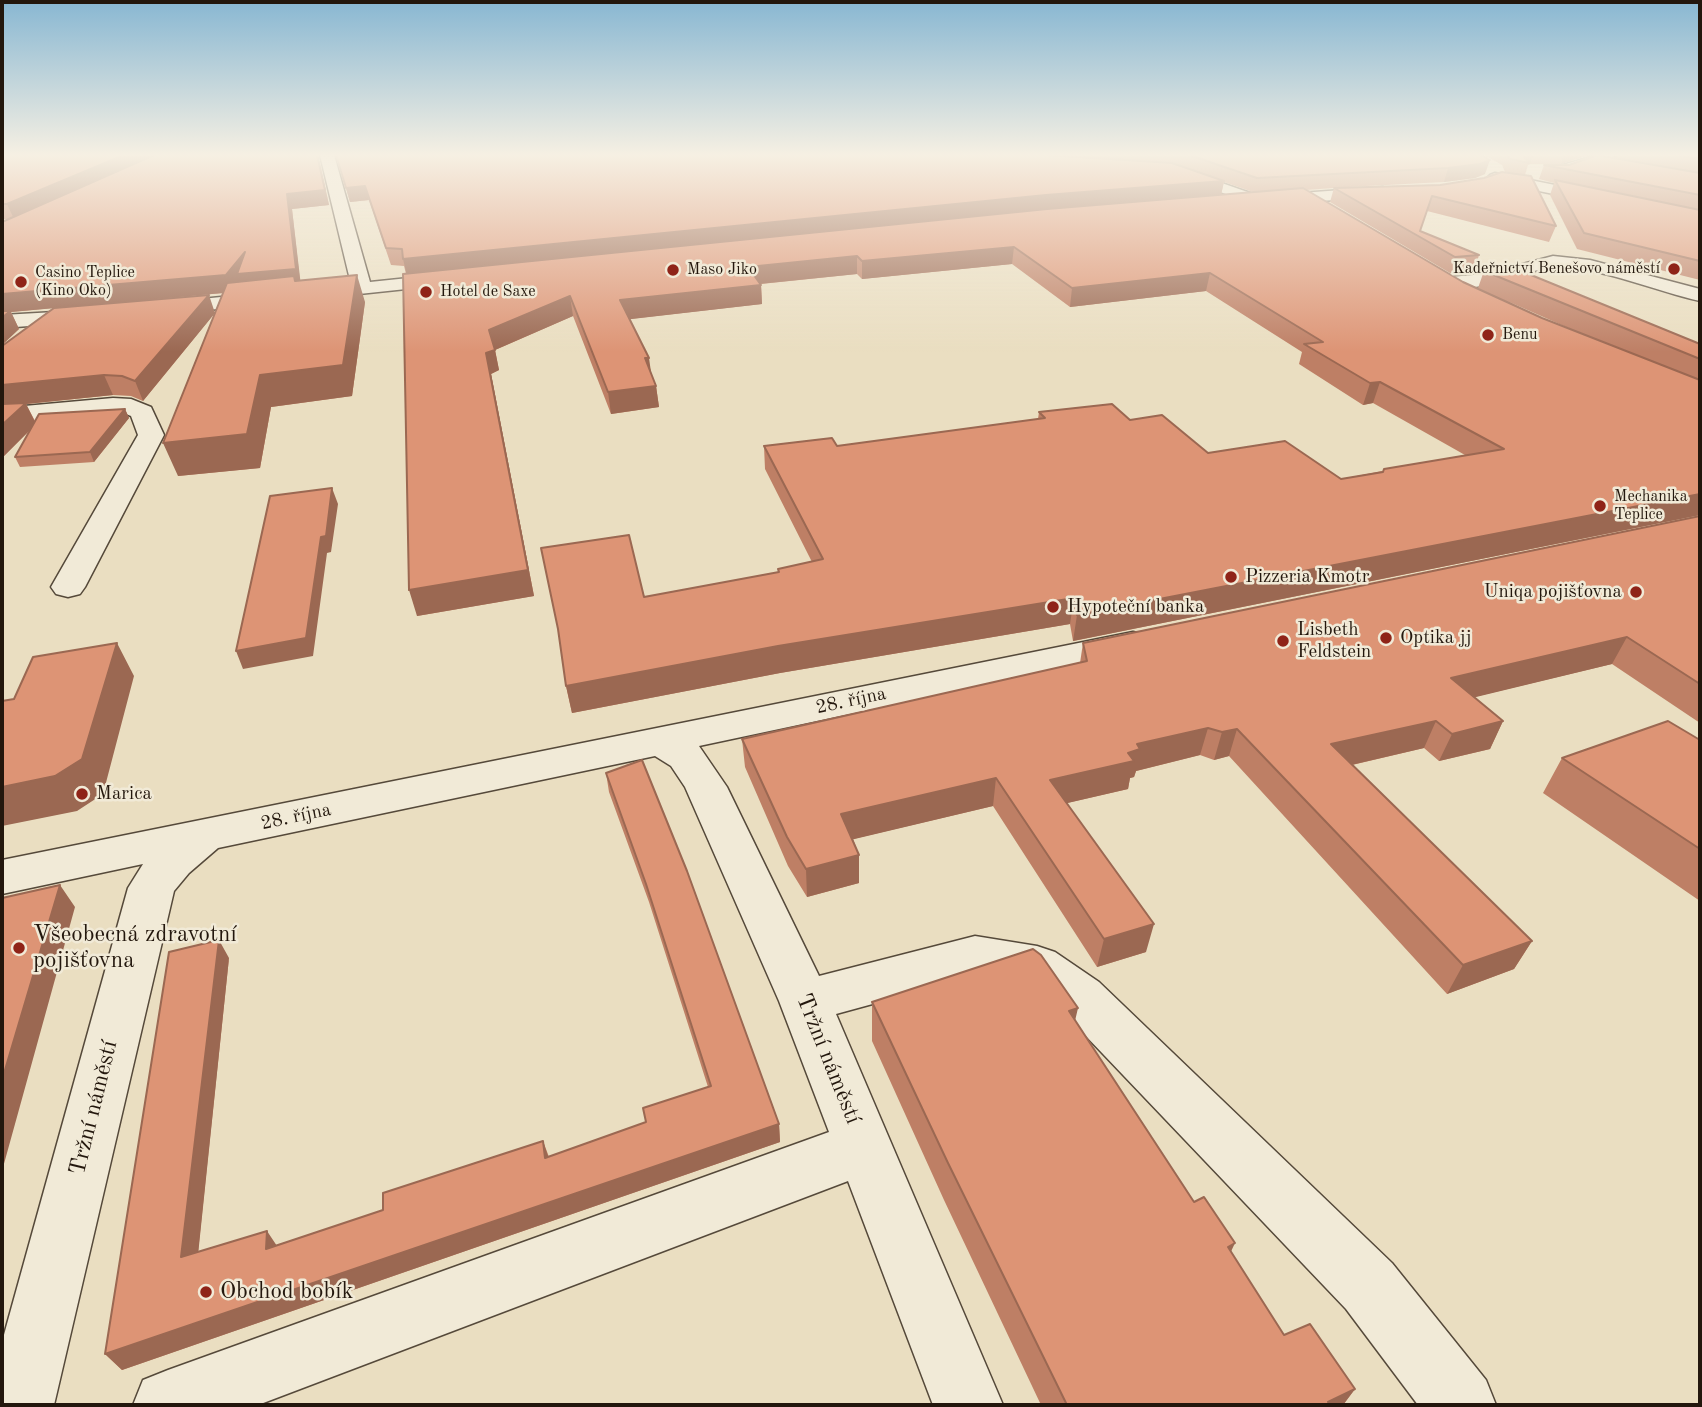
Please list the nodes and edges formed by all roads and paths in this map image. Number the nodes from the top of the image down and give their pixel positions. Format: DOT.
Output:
graph roads {
  1 [pos="344,221"];
  2 [pos="477,277"];
  3 [pos="362,289"];
  4 [pos="1700,295"];
  5 [pos="1477,300"];
  6 [pos="146,311"];
  7 [pos="107,314"];
  8 [pos="53,319"];
  9 [pos="2,322"];
  10 [pos="22,341"];
  11 [pos="2,416"];
  12 [pos="68,587"];
  13 [pos="1173,634"];
  14 [pos="653,742"];
  15 [pos="208,836"];
  16 [pos="2,877"];
  17 [pos="805,1001"];
  18 [pos="864,1147"];
  19 [pos="19,1405"];
  20 [pos="168,1405"];
  21 [pos="968,1405"];
  22 [pos="1461,1405"];
  1 -- 3 [label="street"];
  2 -- 3 [label="street"];
  3 -- 6 [label="street"];
  4 -- 5 [label="street"];
  7 -- 8 [label="street"];
  8 -- 9 [label="street"];
  8 -- 10 [label="street"];
  11 -- 12 [label="street"];
  13 -- 14 [label="street, 28. října"];
  14 -- 15 [label="street, 28. října"];
  14 -- 17 [label="street, Tržní náměstí"];
  15 -- 16 [label="street, 28. října"];
  15 -- 19 [label="street, Tržní náměstí"];
  17 -- 18 [label="street, Tržní náměstí"];
  17 -- 22 [label="street"];
  18 -- 20 [label="street"];
  18 -- 21 [label="street, Tržní náměstí"];
}
